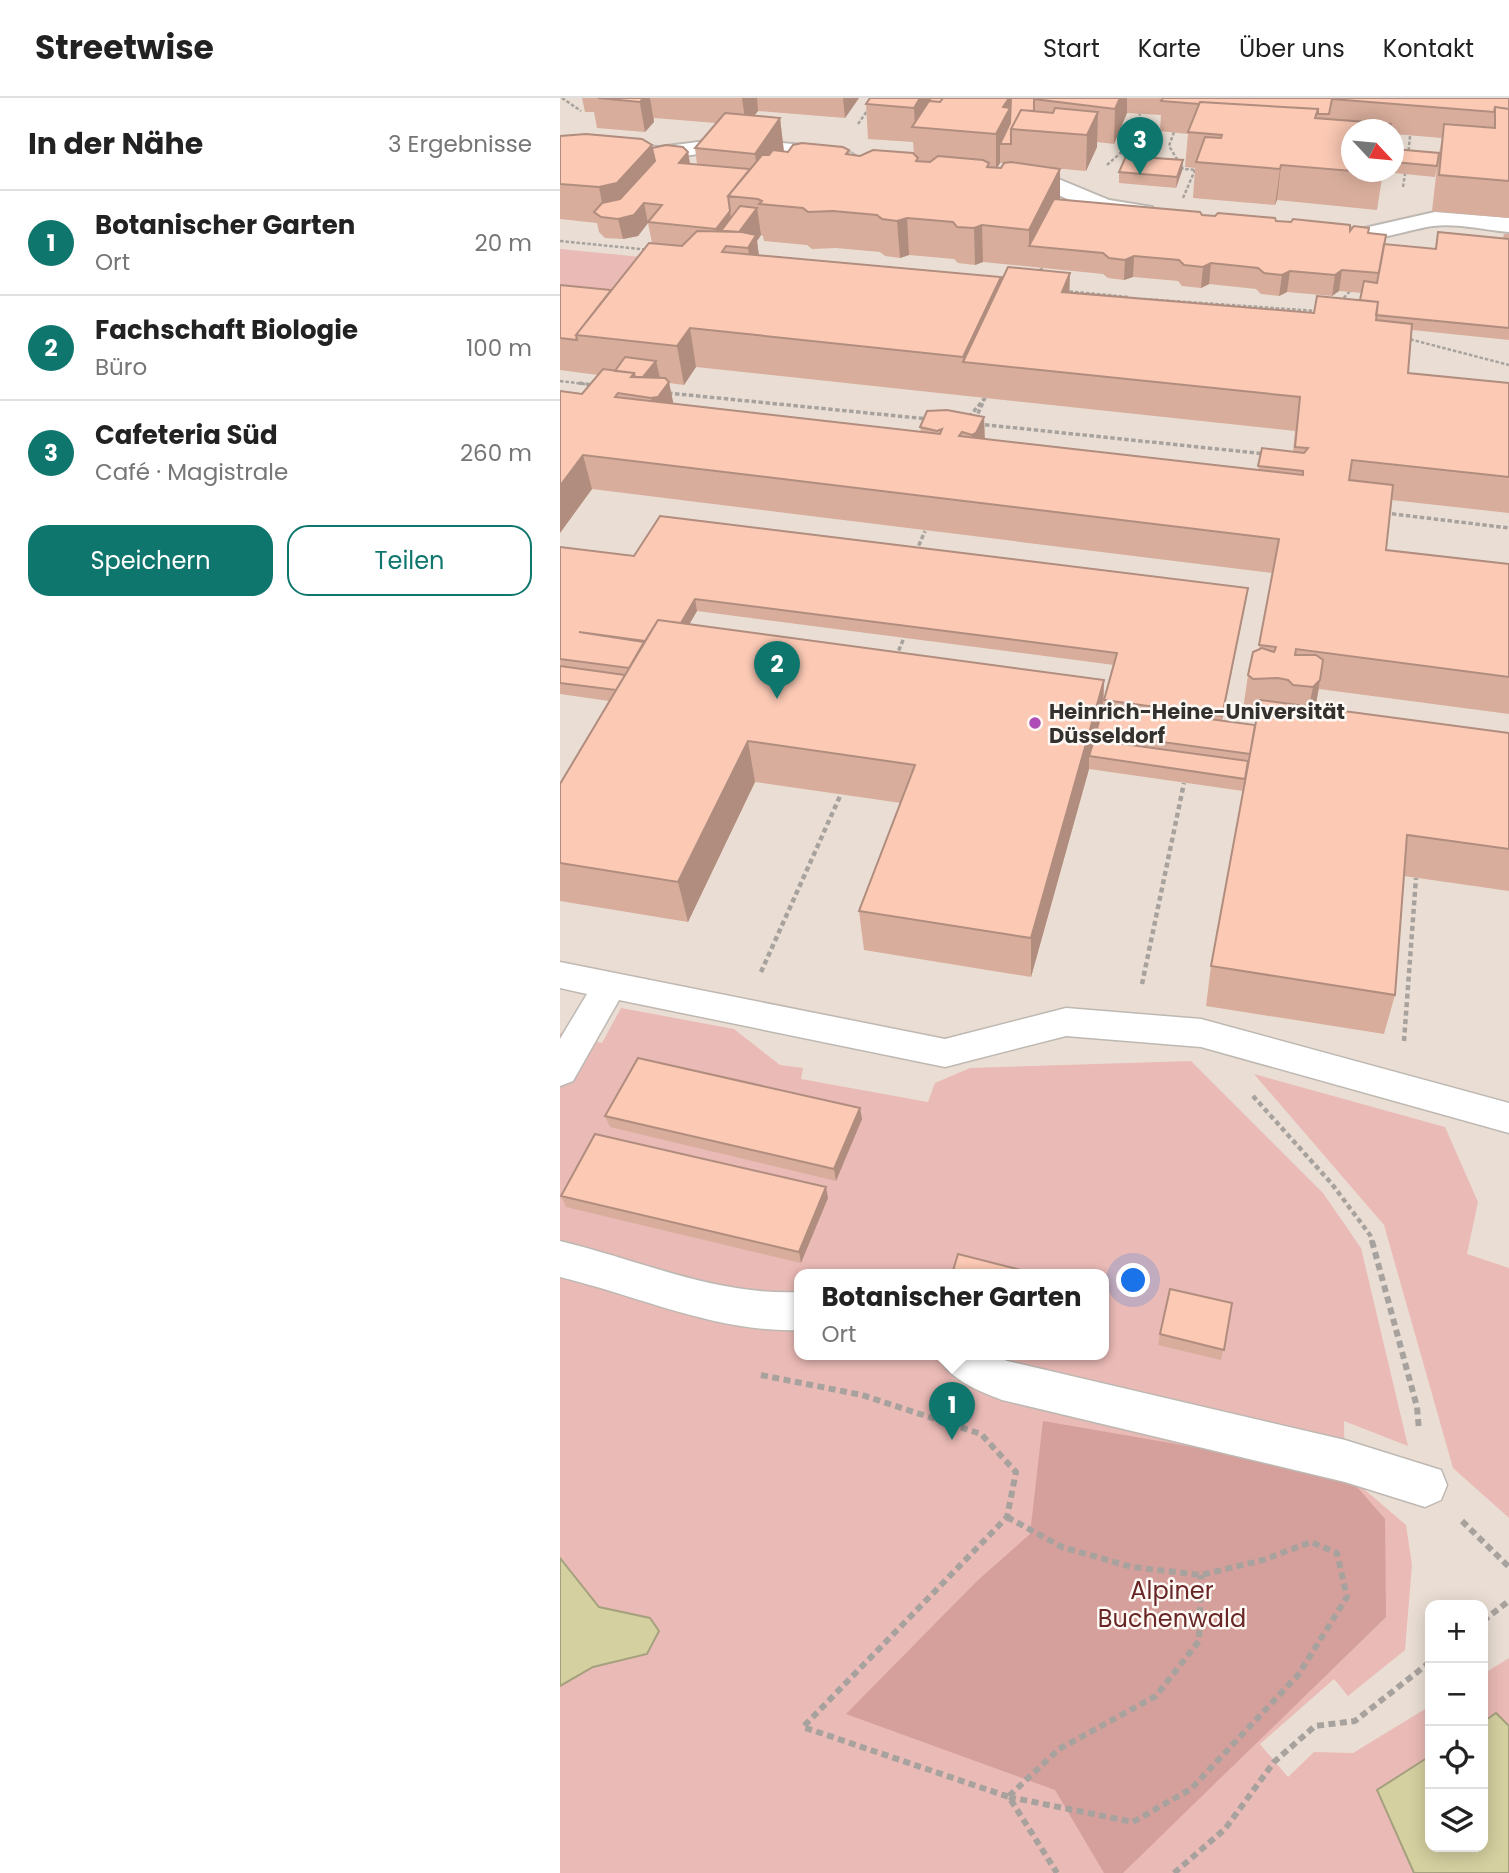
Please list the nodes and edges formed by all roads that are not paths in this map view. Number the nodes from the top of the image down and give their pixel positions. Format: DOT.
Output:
graph roads {
  1 [pos="560,148"];
  2 [pos="862,159"];
  3 [pos="993,176"];
  4 [pos="1164,215"];
  5 [pos="1509,225"];
  6 [pos="1293,230"];
  7 [pos="560,975"];
  8 [pos="610,986"];
  9 [pos="560,1071"];
  10 [pos="1509,1118"];
  11 [pos="560,1259"];
  12 [pos="794,1311"];
  13 [pos="966,1360"];
  14 [pos="1424,1485"];
  1 -- 2 [label="street"];
  3 -- 4 [label="street"];
  5 -- 6 [label="street"];
  7 -- 8 [label="lane"];
  8 -- 9 [label="lane"];
  8 -- 10 [label="lane"];
  11 -- 12 [label="lane"];
  13 -- 14 [label="lane"];
}
